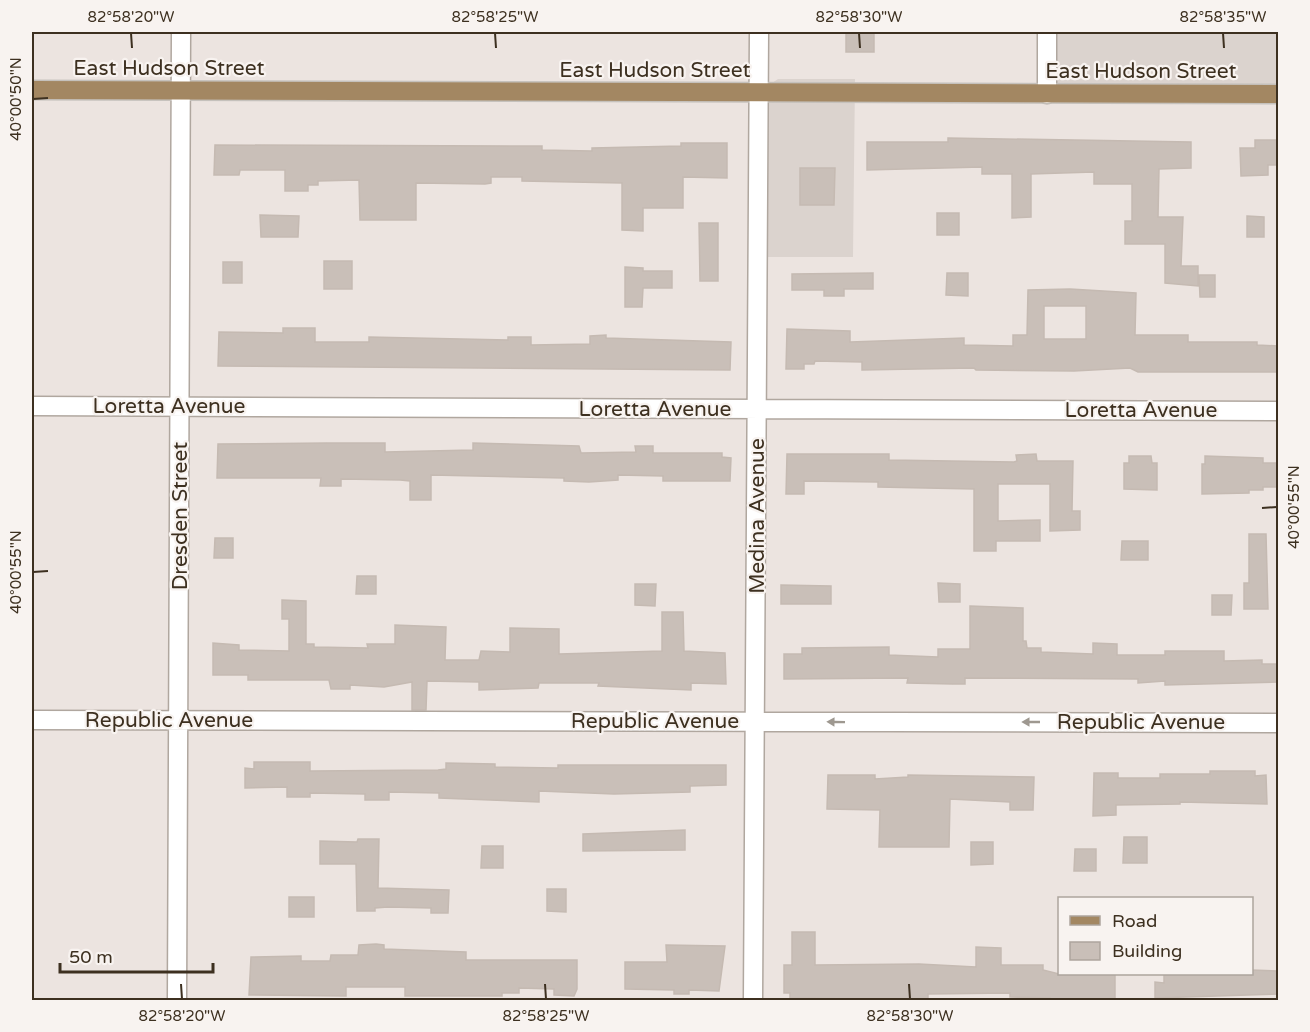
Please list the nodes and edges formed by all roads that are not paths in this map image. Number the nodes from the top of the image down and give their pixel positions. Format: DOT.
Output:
graph roads {
  1 [pos="181,32"];
  2 [pos="759,32"];
  3 [pos="1047,32"];
  4 [pos="32,90"];
  5 [pos="180,90"];
  6 [pos="759,92"];
  7 [pos="1047,94"];
  8 [pos="1278,94"];
  9 [pos="32,406"];
  10 [pos="180,407"];
  11 [pos="757,409"];
  12 [pos="1278,411"];
  13 [pos="32,720"];
  14 [pos="179,720"];
  15 [pos="756,720"];
  16 [pos="1278,723"];
  17 [pos="177,1000"];
  18 [pos="753,1000"];
  1 -- 5 [label="street, Dresden Street"];
  2 -- 6 [label="street, Medina Avenue"];
  3 -- 7 [label="street"];
  4 -- 5 [label="main road, East Hudson Street"];
  5 -- 6 [label="main road, East Hudson Street"];
  5 -- 10 [label="street, Dresden Street"];
  6 -- 7 [label="main road, East Hudson Street"];
  6 -- 11 [label="street, Medina Avenue"];
  7 -- 8 [label="main road, East Hudson Street"];
  9 -- 10 [label="street, Loretta Avenue"];
  10 -- 11 [label="street, Loretta Avenue"];
  10 -- 14 [label="street, Dresden Street"];
  11 -- 12 [label="street, Loretta Avenue"];
  11 -- 15 [label="street, Medina Avenue"];
  13 -- 14 [label="street, Republic Avenue"];
  14 -- 15 [label="street, Republic Avenue"];
  14 -- 17 [label="street, Dresden Street"];
  16 -- 15 [label="street, Republic Avenue, one-way"];
  15 -- 18 [label="street, Medina Avenue"];
}
